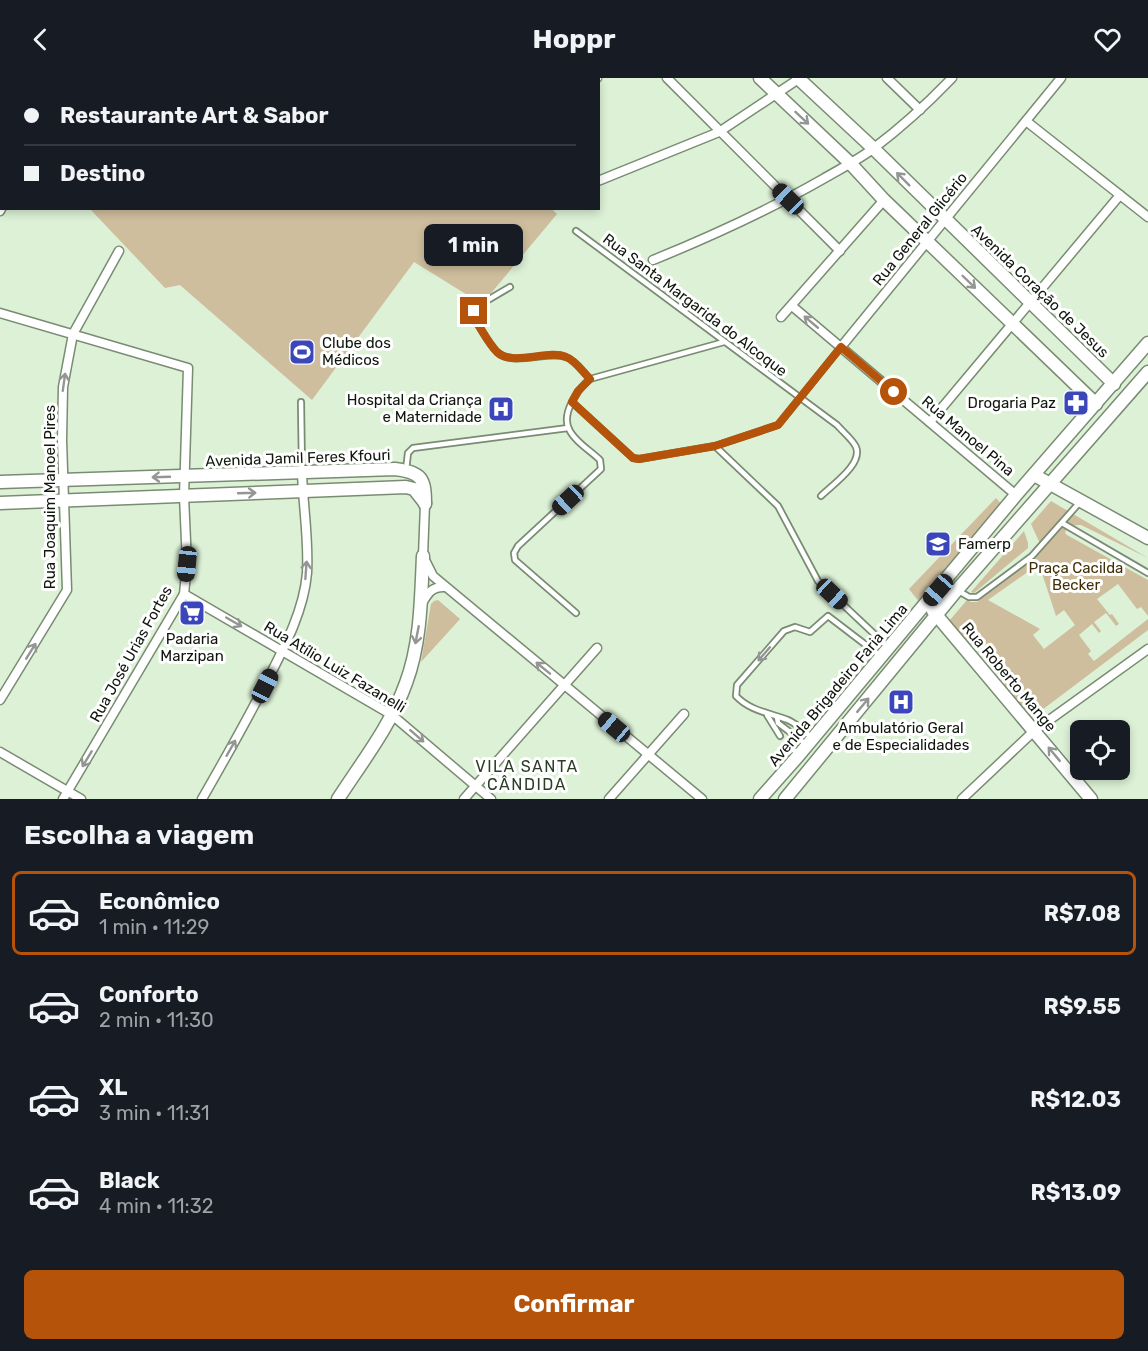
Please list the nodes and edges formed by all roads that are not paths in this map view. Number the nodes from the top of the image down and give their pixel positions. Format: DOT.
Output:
graph roads {
  1 [pos="667,78"];
  2 [pos="760,78"];
  3 [pos="799,78"];
  4 [pos="886,78"];
  5 [pos="952,78"];
  6 [pos="1061,78"];
  7 [pos="776,94"];
  8 [pos="920,110"];
  9 [pos="1026,121"];
  10 [pos="719,132"];
  11 [pos="873,148"];
  12 [pos="850,163"];
  13 [pos="600,180"];
  14 [pos="1120,195"];
  15 [pos="788,199"];
  16 [pos="884,200"];
  17 [pos="1148,217"];
  18 [pos="945,220"];
  19 [pos="576,231"];
  20 [pos="927,241"];
  21 [pos="840,250"];
  22 [pos="119,251"];
  23 [pos="653,260"];
  24 [pos="510,287"];
  25 [pos="1031,302"];
  26 [pos="792,306"];
  27 [pos="0,313"];
  28 [pos="781,317"];
  29 [pos="1012,324"];
  30 [pos="73,334"];
  31 [pos="724,342"];
  32 [pos="1148,344"];
  33 [pos="841,347"];
  34 [pos="1148,372"];
  35 [pos="590,379"];
  36 [pos="1114,384"];
  37 [pos="800,399"];
  38 [pos="301,402"];
  39 [pos="572,402"];
  40 [pos="1096,404"];
  41 [pos="930,423"];
  42 [pos="568,428"];
  43 [pos="715,446"];
  44 [pos="406,470"];
  45 [pos="302,472"];
  46 [pos="1034,475"];
  47 [pos="184,476"];
  48 [pos="64,480"];
  49 [pos="0,483"];
  50 [pos="1051,485"];
  51 [pos="303,491"];
  52 [pos="1016,495"];
  53 [pos="184,496"];
  54 [pos="821,496"];
  55 [pos="65,500"];
  56 [pos="1081,501"];
  57 [pos="0,503"];
  58 [pos="425,504"];
  59 [pos="1062,523"];
  60 [pos="1148,538"];
  61 [pos="423,556"];
  62 [pos="1148,573"];
  63 [pos="445,587"];
  64 [pos="957,590"];
  65 [pos="184,594"];
  66 [pos="925,604"];
  67 [pos="420,606"];
  68 [pos="576,613"];
  69 [pos="937,615"];
  70 [pos="597,648"];
  71 [pos="1148,649"];
  72 [pos="283,650"];
  73 [pos="885,652"];
  74 [pos="564,686"];
  75 [pos="0,700"];
  76 [pos="684,714"];
  77 [pos="392,715"];
  78 [pos="767,715"];
  79 [pos="777,717"];
  80 [pos="1034,731"];
  81 [pos="780,736"];
  82 [pos="789,746"];
  83 [pos="807,746"];
  84 [pos="0,752"];
  85 [pos="648,754"];
  86 [pos="475,786"];
  87 [pos="65,795"];
  88 [pos="81,799"];
  89 [pos="202,799"];
  90 [pos="338,799"];
  91 [pos="464,799"];
  92 [pos="490,799"];
  93 [pos="609,799"];
  94 [pos="702,799"];
  95 [pos="760,799"];
  96 [pos="785,799"];
  97 [pos="962,799"];
  98 [pos="1091,799"];
  1 -- 10 [label="street"];
  2 -- 7 [label="street"];
  3 -- 7 [label="street"];
  3 -- 11 [label="street, Avenida Coração de Jesus"];
  4 -- 8 [label="street"];
  5 -- 8 [label="street"];
  6 -- 9 [label="street, Rua General Glicério"];
  7 -- 10 [label="street"];
  7 -- 12 [label="street, one-way"];
  8 -- 11 [label="street"];
  9 -- 14 [label="street"];
  9 -- 18 [label="street, Rua General Glicério"];
  10 -- 13 [label="street"];
  10 -- 15 [label="street"];
  11 -- 12 [label="street"];
  18 -- 11 [label="street, Avenida Coração de Jesus, one-way"];
  12 -- 15 [label="street"];
  12 -- 16 [label="street"];
  14 -- 17 [label="street"];
  14 -- 25 [label="street"];
  15 -- 21 [label="street"];
  15 -- 23 [label="street"];
  16 -- 20 [label="street"];
  16 -- 21 [label="street"];
  18 -- 20 [label="street, Rua General Glicério"];
  18 -- 25 [label="street, Avenida Coração de Jesus"];
  19 -- 31 [label="lane, Rua Santa Margarida do Alcoque"];
  20 -- 29 [label="street, one-way"];
  20 -- 33 [label="street, Rua General Glicério"];
  21 -- 26 [label="street"];
  22 -- 30 [label="street, Rua Joaquim Manoel Pires"];
  24 -- 35 [label="lane"];
  25 -- 29 [label="street"];
  25 -- 36 [label="street, Avenida Coração de Jesus"];
  26 -- 28 [label="street"];
  33 -- 26 [label="street, Rua Manoel Pina, one-way"];
  27 -- 30 [label="street"];
  29 -- 40 [label="street"];
  29 -- 41 [label="street"];
  30 -- 47 [label="street, Rua José Urias Fortes"];
  48 -- 30 [label="street, Rua Joaquim Manoel Pires, one-way"];
  31 -- 35 [label="lane"];
  31 -- 37 [label="lane, Rua Santa Margarida do Alcoque"];
  32 -- 36 [label="street, Avenida Brigadeiro Faria Lima"];
  33 -- 37 [label="lane, Rua General Glicério"];
  33 -- 41 [label="street, Rua Manoel Pina"];
  34 -- 50 [label="street, Avenida Brigadeiro Faria Lima"];
  35 -- 39 [label="lane"];
  36 -- 40 [label="street, Avenida Brigadeiro Faria Lima"];
  37 -- 43 [label="lane, Rua General Glicério"];
  37 -- 54 [label="lane, Rua Santa Margarida do Alcoque"];
  38 -- 45 [label="lane"];
  39 -- 42 [label="lane"];
  39 -- 43 [label="lane, Rua General Glicério"];
  40 -- 46 [label="street, Avenida Brigadeiro Faria Lima"];
  41 -- 52 [label="street, Rua Manoel Pina"];
  42 -- 44 [label="lane"];
  42 -- 68 [label="lane"];
  43 -- 73 [label="lane"];
  44 -- 45 [label="street, Avenida Jamil Feres Kfouri"];
  44 -- 58 [label="street, Avenida Jamil Feres Kfouri"];
  45 -- 47 [label="street, Avenida Jamil Feres Kfouri"];
  45 -- 51 [label="street"];
  46 -- 50 [label="street"];
  46 -- 52 [label="street, Avenida Brigadeiro Faria Lima"];
  47 -- 48 [label="street, Avenida Jamil Feres Kfouri, one-way"];
  47 -- 53 [label="street, Rua José Urias Fortes"];
  48 -- 49 [label="street, Avenida Jamil Feres Kfouri"];
  48 -- 55 [label="street, Rua Joaquim Manoel Pires"];
  50 -- 56 [label="street"];
  50 -- 64 [label="street, Avenida Brigadeiro Faria Lima"];
  53 -- 51 [label="street, one-way"];
  51 -- 58 [label="street"];
  72 -- 51 [label="street, one-way"];
  52 -- 66 [label="street, Avenida Brigadeiro Faria Lima"];
  53 -- 55 [label="street"];
  53 -- 65 [label="street, Rua José Urias Fortes"];
  55 -- 57 [label="street"];
  75 -- 55 [label="street, Rua Joaquim Manoel Pires, one-way"];
  56 -- 59 [label="lane"];
  56 -- 60 [label="street"];
  58 -- 61 [label="street"];
  59 -- 62 [label="lane"];
  59 -- 64 [label="lane"];
  61 -- 63 [label="street"];
  61 -- 67 [label="street"];
  63 -- 67 [label="street"];
  74 -- 63 [label="street, one-way"];
  64 -- 69 [label="street, Avenida Brigadeiro Faria Lima"];
  65 -- 72 [label="street, Rua Atílio Luiz Fazanelli, one-way"];
  65 -- 87 [label="street, Rua José Urias Fortes, one-way"];
  66 -- 69 [label="street, Rua Roberto Mange"];
  66 -- 73 [label="street, Avenida Brigadeiro Faria Lima"];
  67 -- 77 [label="street, one-way"];
  69 -- 80 [label="street, Rua Roberto Mange"];
  96 -- 69 [label="street, Avenida Brigadeiro Faria Lima, one-way"];
  70 -- 74 [label="street"];
  71 -- 80 [label="street"];
  72 -- 77 [label="street, Rua Atílio Luiz Fazanelli"];
  89 -- 72 [label="street, one-way"];
  73 -- 78 [label="lane, one-way"];
  73 -- 83 [label="street, Avenida Brigadeiro Faria Lima"];
  74 -- 85 [label="street"];
  74 -- 86 [label="street"];
  76 -- 85 [label="street"];
  77 -- 86 [label="street, Rua Atílio Luiz Fazanelli, one-way"];
  77 -- 90 [label="street"];
  78 -- 79 [label="lane"];
  78 -- 81 [label="lane"];
  79 -- 83 [label="lane"];
  79 -- 83 [label="lane"];
  80 -- 97 [label="street"];
  98 -- 80 [label="street, Rua Roberto Mange, one-way"];
  82 -- 83 [label="lane"];
  83 -- 95 [label="street, Avenida Brigadeiro Faria Lima"];
  84 -- 87 [label="street"];
  85 -- 93 [label="street"];
  85 -- 94 [label="street"];
  86 -- 91 [label="street"];
  86 -- 92 [label="street, Rua Atílio Luiz Fazanelli"];
  87 -- 88 [label="street"];
}
